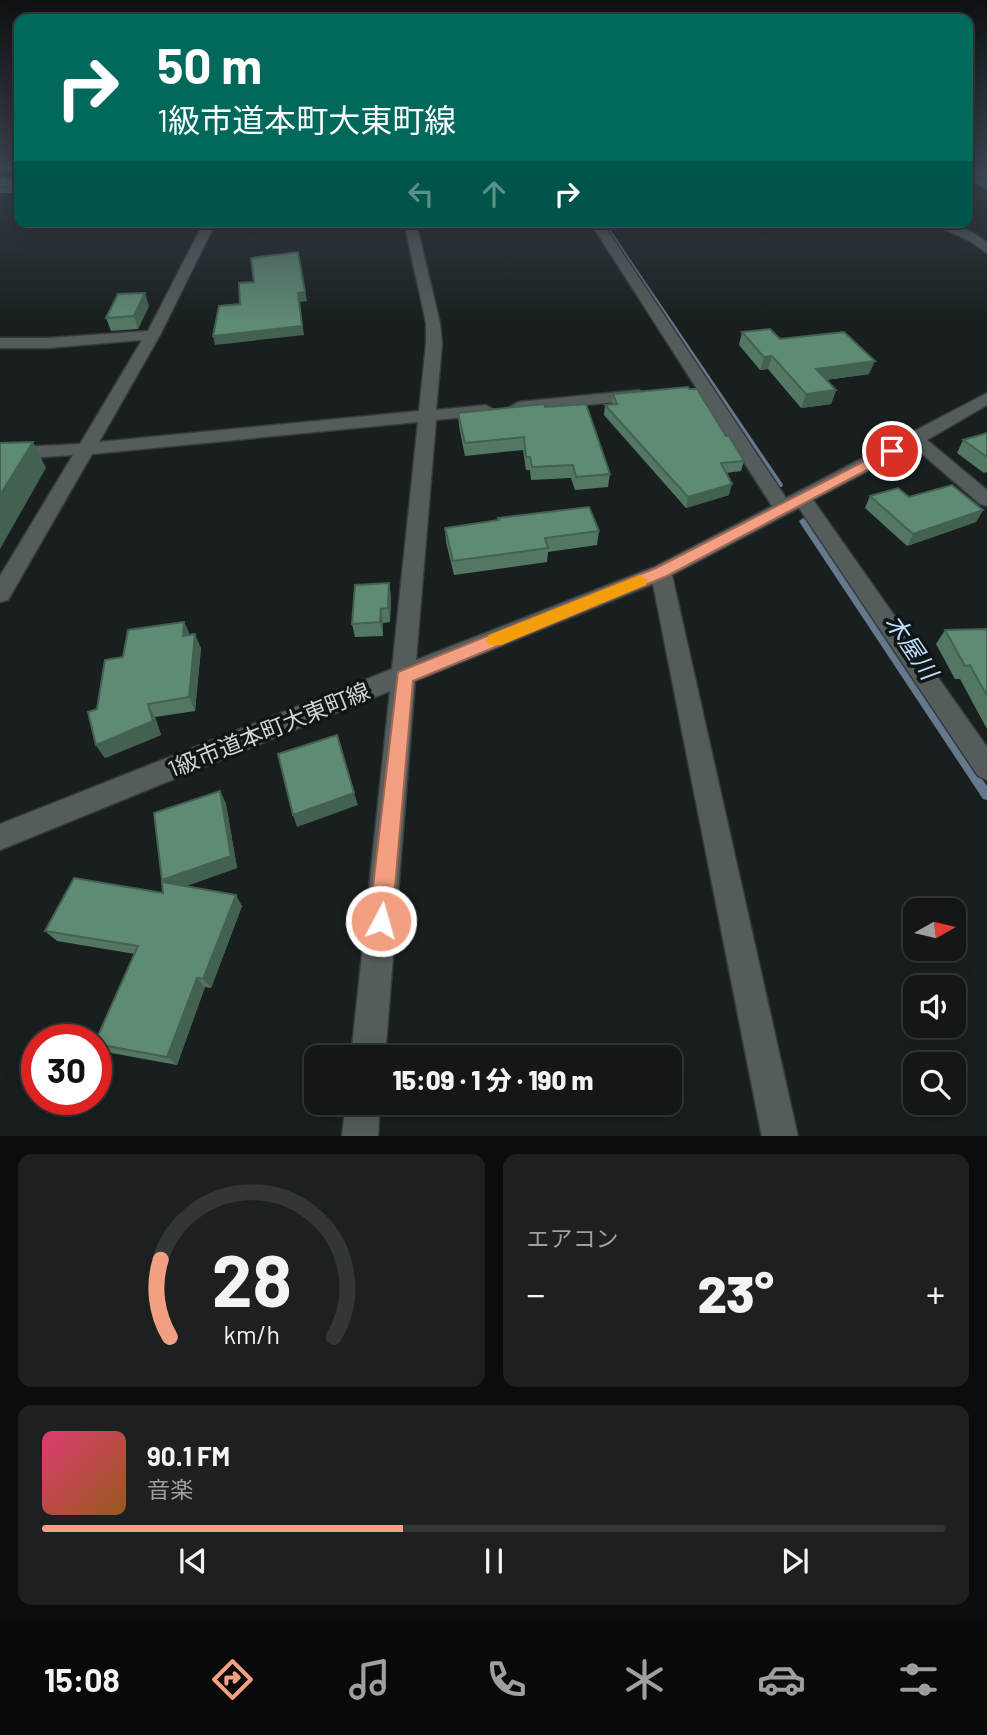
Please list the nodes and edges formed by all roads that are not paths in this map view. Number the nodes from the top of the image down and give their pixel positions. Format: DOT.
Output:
graph roads {
  1 [pos="207,228"];
  2 [pos="411,228"];
  3 [pos="600,228"];
  4 [pos="950,228"];
  5 [pos="987,249"];
  6 [pos="153,335"];
  7 [pos="0,343"];
  8 [pos="662,393"];
  9 [pos="987,398"];
  10 [pos="429,416"];
  11 [pos="915,439"];
  12 [pos="85,449"];
  13 [pos="0,454"];
  14 [pos="987,500"];
  15 [pos="792,503"];
  16 [pos="661,572"];
  17 [pos="1,591"];
  18 [pos="404,677"];
  19 [pos="987,768"];
  20 [pos="0,836"];
  21 [pos="369,1045"];
  22 [pos="362,1115"];
  23 [pos="360,1136"];
  24 [pos="780,1136"];
  1 -- 6 [label="street"];
  2 -- 10 [label="street"];
  3 -- 15 [label="street"];
  4 -- 5 [label="street"];
  6 -- 7 [label="street"];
  6 -- 12 [label="street"];
  8 -- 10 [label="street"];
  9 -- 11 [label="street, 1級市道本町大東町線"];
  10 -- 12 [label="street"];
  10 -- 18 [label="street"];
  11 -- 14 [label="street"];
  11 -- 15 [label="street, 1級市道本町大東町線"];
  12 -- 13 [label="street"];
  12 -- 17 [label="street"];
  15 -- 16 [label="street, 1級市道本町大東町線"];
  15 -- 19 [label="street"];
  16 -- 18 [label="street, 1級市道本町大東町線"];
  16 -- 24 [label="street"];
  18 -- 20 [label="street, 1級市道本町大東町線"];
  18 -- 21 [label="street"];
  22 -- 23 [label="street"];
}
